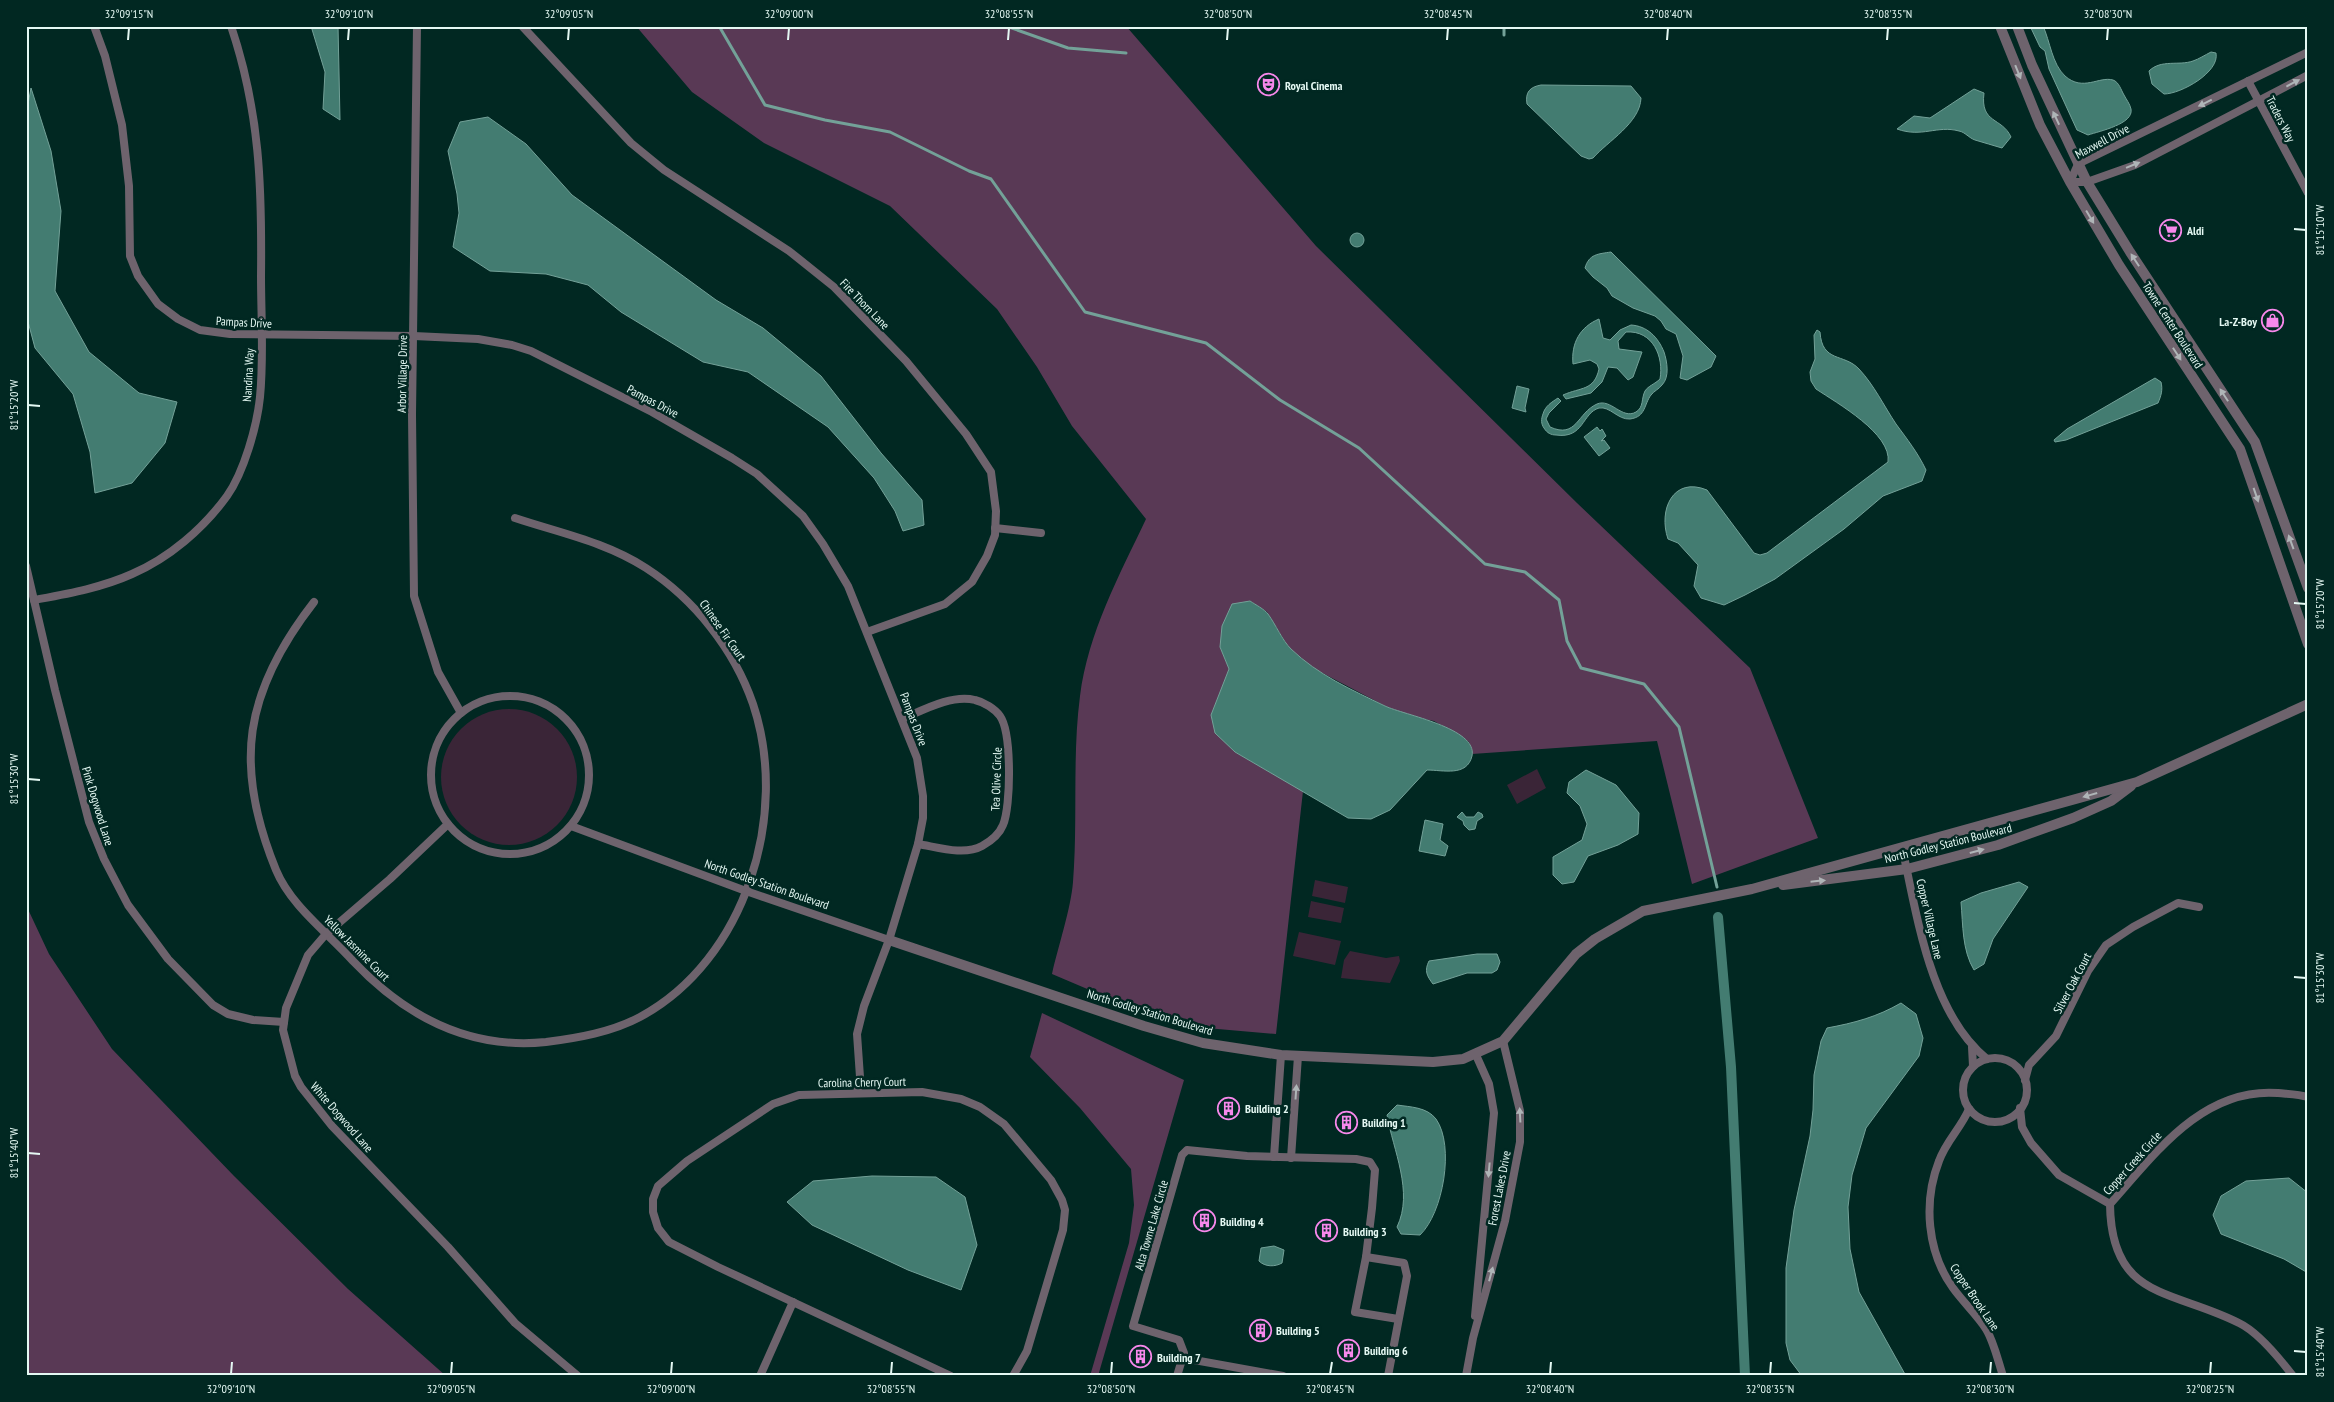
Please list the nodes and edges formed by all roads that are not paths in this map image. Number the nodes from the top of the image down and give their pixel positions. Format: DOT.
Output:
graph roads {
  1 [pos="94,26"];
  2 [pos="232,26"];
  3 [pos="417,26"];
  4 [pos="522,26"];
  5 [pos="2000,26"];
  6 [pos="2017,26"];
  7 [pos="2308,52"];
  8 [pos="2308,75"];
  9 [pos="2248,81"];
  10 [pos="2259,101"];
  11 [pos="2078,164"];
  12 [pos="2070,182"];
  13 [pos="2087,182"];
  14 [pos="2308,193"];
  15 [pos="261,334"];
  16 [pos="414,336"];
  17 [pos="515,518"];
  18 [pos="995,528"];
  19 [pos="1040,533"];
  20 [pos="26,566"];
  21 [pos="2308,588"];
  22 [pos="34,600"];
  23 [pos="314,602"];
  24 [pos="867,632"];
  25 [pos="2308,644"];
  26 [pos="2308,704"];
  27 [pos="460,712"];
  28 [pos="902,718"];
  29 [pos="2137,782"];
  30 [pos="448,824"];
  31 [pos="571,826"];
  32 [pos="918,844"];
  33 [pos="1902,847"];
  34 [pos="1907,869"];
  35 [pos="1752,889"];
  36 [pos="746,891"];
  37 [pos="2199,907"];
  38 [pos="326,934"];
  39 [pos="889,940"];
  40 [pos="284,1022"];
  41 [pos="1503,1041"];
  42 [pos="1972,1047"];
  43 [pos="1282,1055"];
  44 [pos="1476,1055"];
  45 [pos="1298,1056"];
  46 [pos="1987,1059"];
  47 [pos="2013,1064"];
  48 [pos="2029,1065"];
  49 [pos="1973,1066"];
  50 [pos="2025,1080"];
  51 [pos="857,1093"];
  52 [pos="2308,1097"];
  53 [pos="2020,1108"];
  54 [pos="1969,1109"];
  55 [pos="1977,1116"];
  56 [pos="1965,1120"];
  57 [pos="2004,1120"];
  58 [pos="2022,1127"];
  59 [pos="1274,1157"];
  60 [pos="1291,1158"];
  61 [pos="2110,1204"];
  62 [pos="1366,1257"];
  63 [pos="793,1302"];
  64 [pos="1398,1319"];
  65 [pos="1473,1338"];
  66 [pos="1182,1358"];
  67 [pos="578,1376"];
  68 [pos="760,1376"];
  69 [pos="950,1376"];
  70 [pos="1013,1376"];
  71 [pos="1177,1376"];
  72 [pos="1283,1376"];
  73 [pos="1388,1376"];
  74 [pos="1466,1376"];
  75 [pos="2003,1376"];
  76 [pos="2293,1376"];
  1 -- 15 [label="street, Pampas Drive"];
  2 -- 15 [label="street, Nandina Way"];
  3 -- 16 [label="street, Arbor Village Drive"];
  4 -- 18 [label="street, Fire Thorn Lane"];
  5 -- 12 [label="street, Towne Center Boulevard, one-way"];
  11 -- 6 [label="street, Towne Center Boulevard, one-way"];
  7 -- 9 [label="street, Maxwell Drive"];
  10 -- 8 [label="street, one-way"];
  9 -- 10 [label="street, Traders Way"];
  9 -- 11 [label="street, Maxwell Drive, one-way"];
  13 -- 10 [label="street, one-way"];
  10 -- 14 [label="street, Traders Way"];
  11 -- 12 [label="street, Maxwell Drive"];
  11 -- 13 [label="street, Towne Center Boulevard"];
  12 -- 13 [label="street"];
  12 -- 25 [label="street, Towne Center Boulevard, one-way"];
  21 -- 13 [label="street, Towne Center Boulevard, one-way"];
  15 -- 16 [label="street, Pampas Drive"];
  15 -- 22 [label="street, Nandina Way"];
  16 -- 24 [label="street, Pampas Drive"];
  16 -- 27 [label="street, Arbor Village Drive"];
  17 -- 36 [label="street, Chinese Fir Court"];
  18 -- 19 [label="street"];
  18 -- 24 [label="street, Fire Thorn Lane"];
  20 -- 22 [label="street, Pink Dogwood Lane"];
  22 -- 40 [label="street, Pink Dogwood Lane"];
  23 -- 38 [label="street, Yellow Jasmine Court"];
  24 -- 28 [label="street, Pampas Drive"];
  26 -- 29 [label="street, North Godley Station Boulevard"];
  27 -- 30 [label="street"];
  27 -- 31 [label="street"];
  28 -- 32 [label="street, Pampas Drive"];
  28 -- 32 [label="street, Tea Olive Circle"];
  29 -- 33 [label="street, North Godley Station Boulevard, one-way"];
  34 -- 29 [label="street, North Godley Station Boulevard, one-way"];
  30 -- 31 [label="street"];
  30 -- 38 [label="street, White Dogwood Lane"];
  31 -- 36 [label="street, North Godley Station Boulevard"];
  32 -- 39 [label="street, Pampas Drive"];
  33 -- 34 [label="street, Copper Village Lane"];
  33 -- 35 [label="street, North Godley Station Boulevard"];
  35 -- 34 [label="street, North Godley Station Boulevard, one-way"];
  34 -- 42 [label="street, Copper Village Lane"];
  35 -- 41 [label="street, North Godley Station Boulevard"];
  36 -- 38 [label="street, Yellow Jasmine Court"];
  36 -- 39 [label="street, North Godley Station Boulevard"];
  37 -- 48 [label="street, Silver Oak Court"];
  38 -- 40 [label="street, White Dogwood Lane"];
  39 -- 43 [label="street, North Godley Station Boulevard"];
  39 -- 51 [label="street, Pampas Drive"];
  40 -- 67 [label="street, White Dogwood Lane"];
  41 -- 44 [label="street, North Godley Station Boulevard"];
  65 -- 41 [label="street, Forest Lakes Drive, one-way"];
  42 -- 46 [label="street, Copper Village Lane"];
  42 -- 49 [label="street, Copper Village Lane"];
  43 -- 45 [label="street, North Godley Station Boulevard"];
  43 -- 59 [label="street"];
  44 -- 45 [label="street, North Godley Station Boulevard"];
  44 -- 65 [label="street, Forest Lakes Drive, one-way"];
  60 -- 45 [label="street, one-way"];
  46 -- 47 [label="street"];
  46 -- 49 [label="street"];
  47 -- 48 [label="street"];
  47 -- 50 [label="street"];
  48 -- 50 [label="street, Silver Oak Court"];
  49 -- 54 [label="street"];
  50 -- 53 [label="street"];
  51 -- 63 [label="street, Carolina Cherry Court"];
  51 -- 70 [label="street, Carolina Cherry Court"];
  52 -- 61 [label="street, Copper Creek Circle"];
  53 -- 57 [label="street"];
  53 -- 58 [label="street"];
  54 -- 55 [label="street"];
  54 -- 56 [label="street, Copper Brook Lane"];
  55 -- 56 [label="street"];
  55 -- 57 [label="street"];
  56 -- 75 [label="street, Copper Brook Lane"];
  57 -- 58 [label="street"];
  58 -- 61 [label="street"];
  59 -- 60 [label="street, Alta Towne Lake Circle"];
  59 -- 66 [label="street, Alta Towne Lake Circle"];
  60 -- 62 [label="street, Alta Towne Lake Circle"];
  61 -- 76 [label="street, Copper Creek Circle"];
  62 -- 64 [label="street"];
  62 -- 64 [label="street, Alta Towne Lake Circle"];
  63 -- 68 [label="street"];
  63 -- 69 [label="street, Carolina Cherry Court"];
  64 -- 73 [label="street"];
  65 -- 74 [label="street, Forest Lakes Drive"];
  66 -- 71 [label="street"];
  66 -- 72 [label="street"];
}
